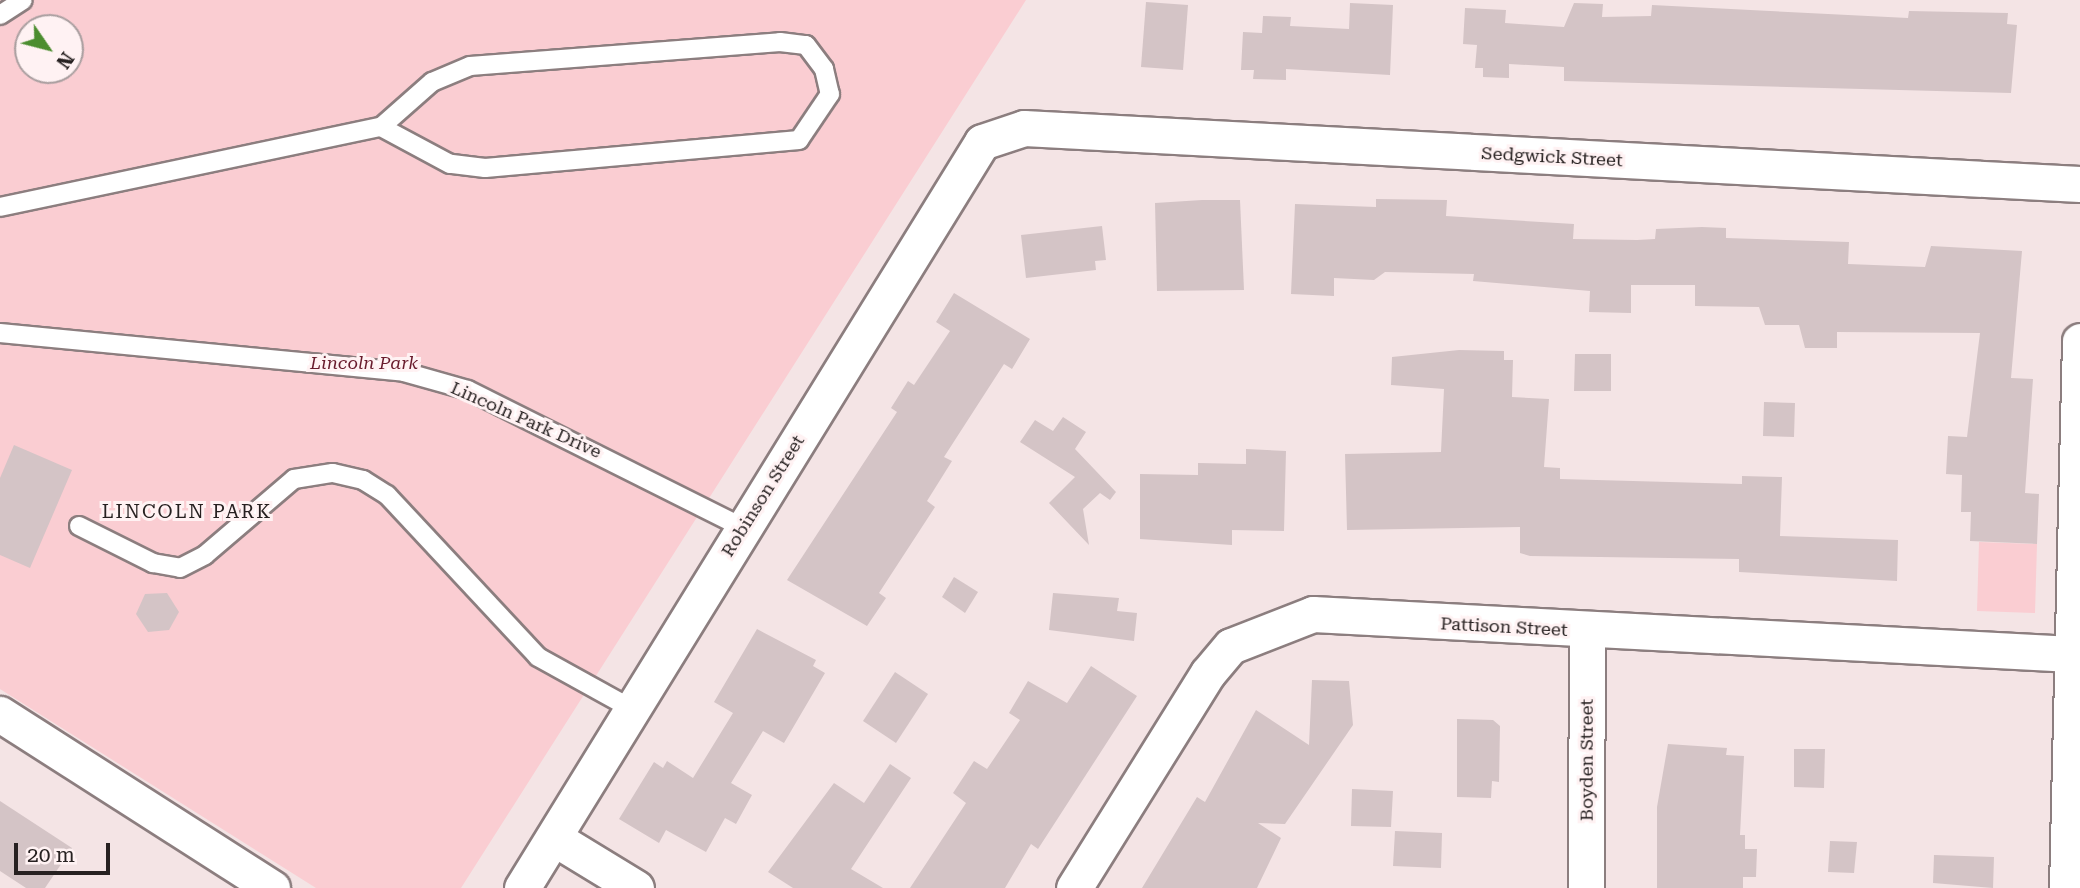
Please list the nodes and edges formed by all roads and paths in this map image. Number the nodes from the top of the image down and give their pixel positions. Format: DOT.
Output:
graph roads {
  1 [pos="23,0"];
  2 [pos="0,15"];
  3 [pos="381,127"];
  4 [pos="1024,128"];
  5 [pos="2080,184"];
  6 [pos="0,207"];
  7 [pos="0,333"];
  8 [pos="2080,341"];
  9 [pos="79,526"];
  10 [pos="744,528"];
  11 [pos="1587,631"];
  12 [pos="2073,654"];
  13 [pos="632,709"];
  14 [pos="0,714"];
  15 [pos="554,838"];
  16 [pos="272,888"];
  17 [pos="522,888"];
  18 [pos="636,888"];
  19 [pos="1074,888"];
  20 [pos="1586,888"];
  21 [pos="2067,888"];
  1 -- 2 [label="lane"];
  3 -- 3 [label="lane"];
  3 -- 6 [label="lane"];
  4 -- 5 [label="street, Sedgwick Street"];
  4 -- 10 [label="street, Robinson Street"];
  7 -- 10 [label="lane, Lincoln Park Drive"];
  8 -- 12 [label="street"];
  9 -- 13 [label="lane"];
  10 -- 13 [label="street, Robinson Street"];
  11 -- 12 [label="street, Pattison Street"];
  11 -- 19 [label="street, Pattison Street"];
  11 -- 20 [label="street, Boyden Street"];
  12 -- 21 [label="street"];
  13 -- 15 [label="street, Robinson Street"];
  14 -- 16 [label="street"];
  15 -- 17 [label="street, Robinson Street"];
  15 -- 18 [label="street"];
}
